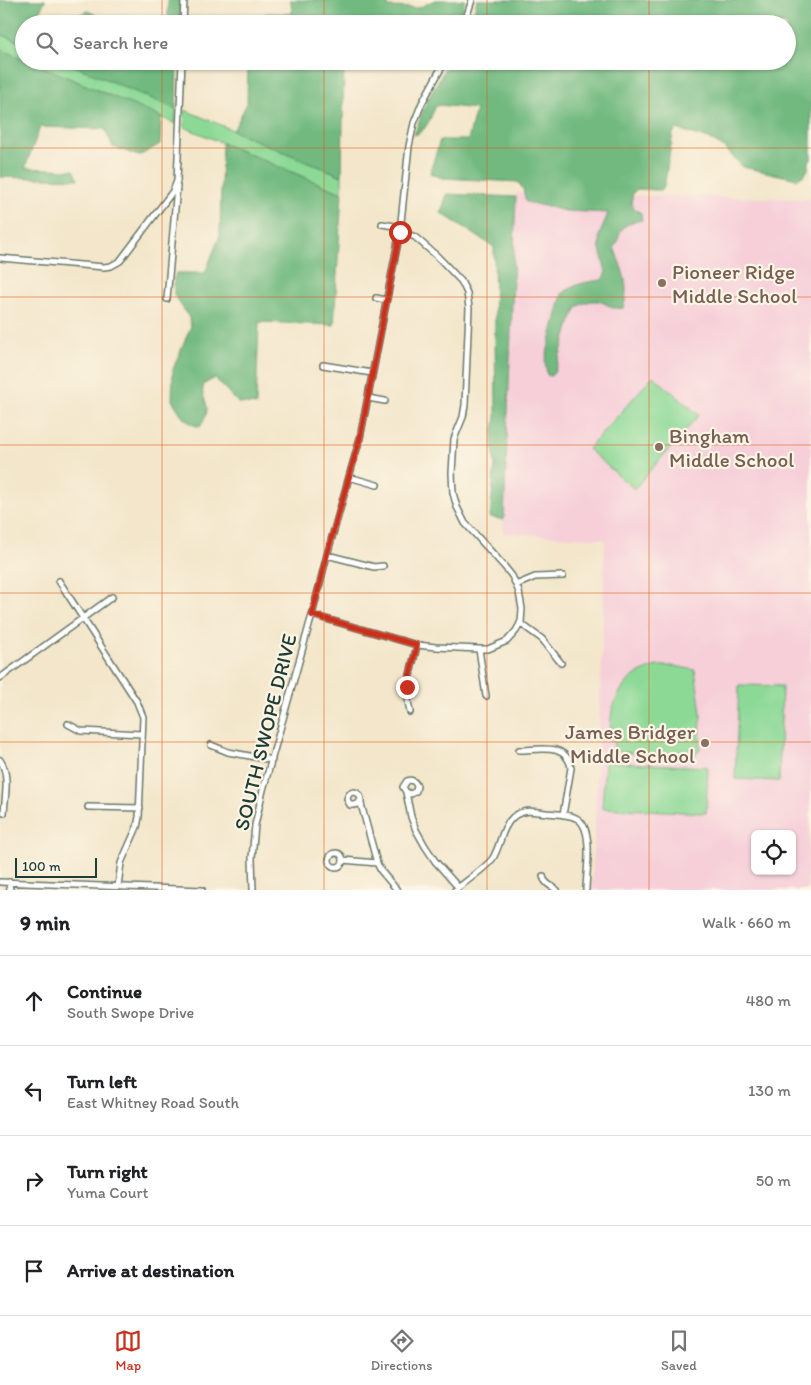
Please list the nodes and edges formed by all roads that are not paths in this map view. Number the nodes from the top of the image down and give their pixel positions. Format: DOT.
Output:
graph roads {
  1 [pos="184,0"];
  2 [pos="472,0"];
  3 [pos="183,15"];
  4 [pos="467,15"];
  5 [pos="182,70"];
  6 [pos="439,70"];
  7 [pos="177,181"];
  8 [pos="382,224"];
  9 [pos="400,229"];
  10 [pos="0,258"];
  11 [pos="376,298"];
  12 [pos="168,299"];
  13 [pos="386,300"];
  14 [pos="323,365"];
  15 [pos="372,373"];
  16 [pos="368,398"];
  17 [pos="385,401"];
  18 [pos="349,477"];
  19 [pos="376,484"];
  20 [pos="327,554"];
  21 [pos="383,566"];
  22 [pos="562,576"];
  23 [pos="60,581"];
  24 [pos="516,585"];
  25 [pos="112,597"];
  26 [pos="312,615"];
  27 [pos="83,618"];
  28 [pos="520,623"];
  29 [pos="417,645"];
  30 [pos="479,649"];
  31 [pos="561,663"];
  32 [pos="0,678"];
  33 [pos="486,696"];
  34 [pos="410,712"];
  35 [pos="68,724"];
  36 [pos="142,734"];
  37 [pos="211,744"];
  38 [pos="519,750"];
  39 [pos="0,760"];
  40 [pos="272,760"];
  41 [pos="406,792"];
  42 [pos="361,798"];
  43 [pos="88,807"];
  44 [pos="140,808"];
  45 [pos="4,813"];
  46 [pos="563,815"];
  47 [pos="343,860"];
  48 [pos="377,863"];
  49 [pos="543,876"];
  50 [pos="0,882"];
  51 [pos="10,882"];
  52 [pos="118,886"];
  53 [pos="457,889"];
  54 [pos="10,890"];
  55 [pos="202,890"];
  56 [pos="253,890"];
  57 [pos="397,890"];
  58 [pos="557,890"];
  59 [pos="586,890"];
  1 -- 3 [label="street"];
  2 -- 4 [label="street"];
  5 -- 7 [label="street"];
  6 -- 9 [label="street, SOUTH SWOPE DRIVE"];
  7 -- 10 [label="street"];
  7 -- 12 [label="street"];
  8 -- 9 [label="street"];
  9 -- 13 [label="street, SOUTH SWOPE DRIVE"];
  9 -- 24 [label="street"];
  11 -- 13 [label="street"];
  13 -- 15 [label="street, SOUTH SWOPE DRIVE"];
  14 -- 15 [label="street"];
  15 -- 16 [label="street, SOUTH SWOPE DRIVE"];
  16 -- 17 [label="street"];
  16 -- 18 [label="street, SOUTH SWOPE DRIVE"];
  18 -- 19 [label="street"];
  18 -- 20 [label="street, SOUTH SWOPE DRIVE"];
  20 -- 21 [label="street"];
  20 -- 26 [label="street, SOUTH SWOPE DRIVE"];
  22 -- 24 [label="street"];
  23 -- 27 [label="street"];
  24 -- 28 [label="street"];
  25 -- 27 [label="street"];
  26 -- 29 [label="street"];
  26 -- 40 [label="street, SOUTH SWOPE DRIVE"];
  27 -- 32 [label="street"];
  27 -- 36 [label="street"];
  28 -- 30 [label="street"];
  28 -- 31 [label="street"];
  29 -- 30 [label="street"];
  29 -- 34 [label="street"];
  30 -- 33 [label="street"];
  35 -- 36 [label="street"];
  36 -- 44 [label="street"];
  37 -- 40 [label="street"];
  38 -- 46 [label="street"];
  39 -- 45 [label="street"];
  40 -- 56 [label="street, SOUTH SWOPE DRIVE"];
  41 -- 53 [label="street"];
  42 -- 48 [label="street"];
  43 -- 44 [label="street"];
  44 -- 52 [label="street"];
  46 -- 53 [label="street"];
  46 -- 59 [label="street"];
  47 -- 48 [label="street"];
  48 -- 57 [label="street"];
  49 -- 58 [label="street"];
  50 -- 51 [label="street"];
  51 -- 52 [label="street"];
  51 -- 54 [label="street"];
  52 -- 55 [label="street"];
}
